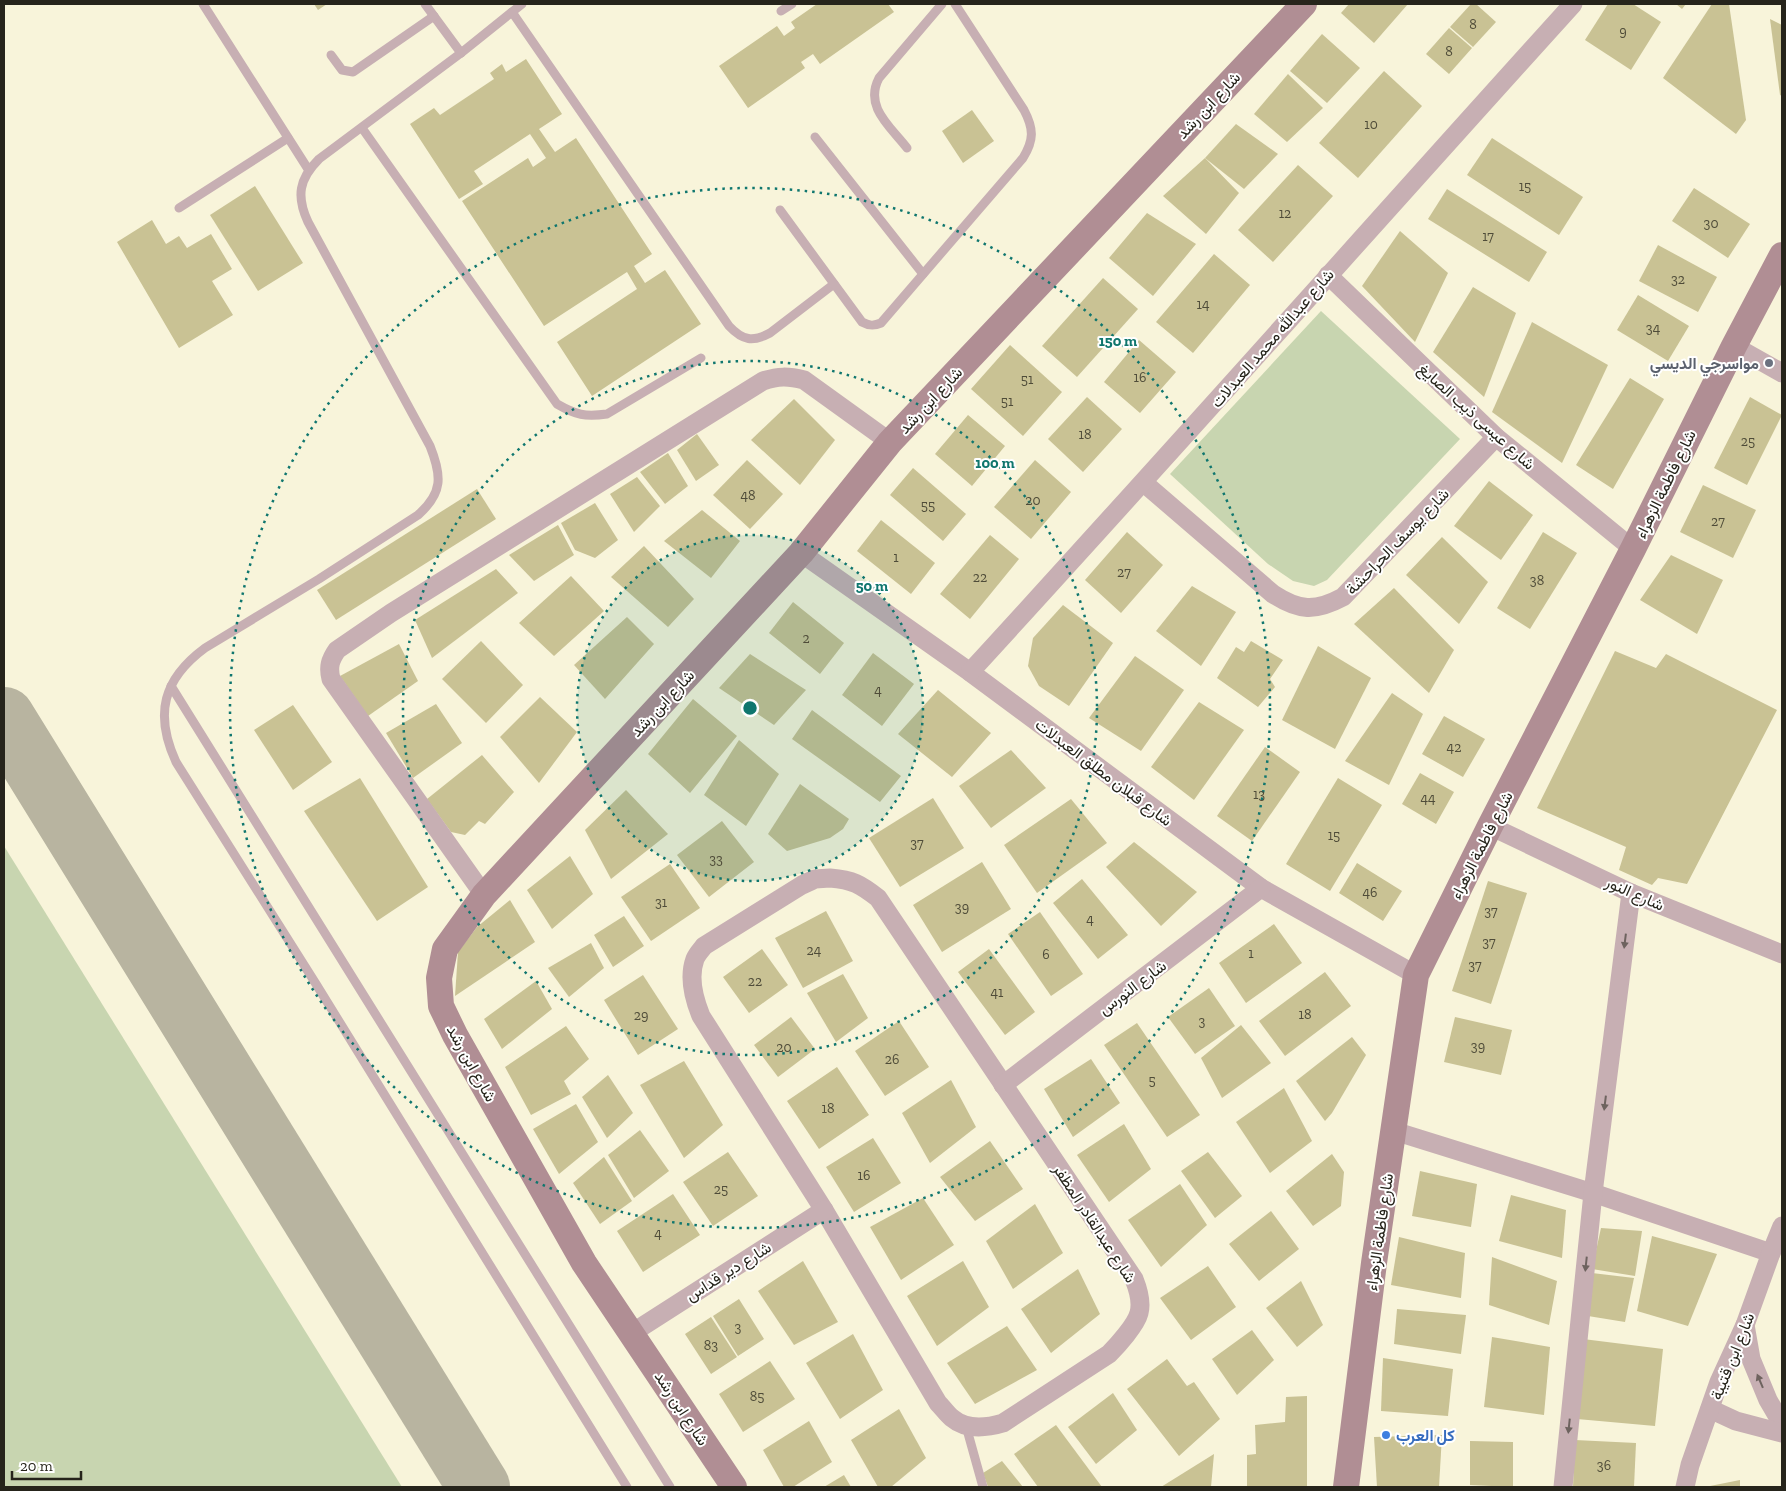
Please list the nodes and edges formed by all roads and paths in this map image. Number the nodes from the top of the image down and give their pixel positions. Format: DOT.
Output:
graph roads {
  1 [pos="203,4"];
  2 [pos="425,4"];
  3 [pos="522,4"];
  4 [pos="792,4"];
  5 [pos="942,4"];
  6 [pos="955,4"];
  7 [pos="1304,4"];
  8 [pos="1573,4"];
  9 [pos="781,11"];
  10 [pos="512,12"];
  11 [pos="434,16"];
  12 [pos="461,53"];
  13 [pos="331,55"];
  14 [pos="362,128"];
  15 [pos="815,137"];
  16 [pos="288,138"];
  17 [pos="907,148"];
  18 [pos="308,169"];
  19 [pos="179,208"];
  20 [pos="780,210"];
  21 [pos="1782,255"];
  22 [pos="923,274"];
  23 [pos="1328,275"];
  24 [pos="834,284"];
  25 [pos="1734,346"];
  26 [pos="701,358"];
  27 [pos="1782,373"];
  28 [pos="1496,437"];
  29 [pos="890,442"];
  30 [pos="1144,483"];
  31 [pos="1633,549"];
  32 [pos="801,553"];
  33 [pos="970,672"];
  34 [pos="171,686"];
  35 [pos="1490,826"];
  36 [pos="1261,888"];
  37 [pos="1631,893"];
  38 [pos="484,895"];
  39 [pos="1782,954"];
  40 [pos="1416,974"];
  41 [pos="1003,1085"];
  42 [pos="1394,1131"];
  43 [pos="1593,1193"];
  44 [pos="824,1210"];
  45 [pos="1782,1226"];
  46 [pos="1770,1253"];
  47 [pos="1745,1325"];
  48 [pos="632,1333"];
  49 [pos="1710,1409"];
  50 [pos="1782,1424"];
  51 [pos="966,1425"];
  52 [pos="1782,1433"];
  53 [pos="627,1487"];
  54 [pos="670,1487"];
  55 [pos="734,1487"];
  56 [pos="983,1487"];
  57 [pos="1346,1487"];
  58 [pos="1563,1487"];
  59 [pos="1685,1487"];
  1 -- 16 [label="lane"];
  2 -- 11 [label="lane"];
  3 -- 10 [label="lane"];
  4 -- 9 [label="lane"];
  5 -- 17 [label="lane"];
  6 -- 22 [label="lane"];
  7 -- 29 [label="street, شارع ابن رشد"];
  8 -- 23 [label="street, شارع عبدالله محمد العبدلات"];
  10 -- 12 [label="lane"];
  10 -- 24 [label="lane"];
  11 -- 12 [label="lane"];
  11 -- 13 [label="lane"];
  12 -- 14 [label="lane"];
  14 -- 18 [label="lane"];
  14 -- 26 [label="lane"];
  15 -- 22 [label="lane"];
  16 -- 18 [label="lane"];
  16 -- 19 [label="lane"];
  18 -- 34 [label="lane"];
  20 -- 24 [label="lane"];
  21 -- 25 [label="street, شارع فاطمة الزهراء"];
  22 -- 24 [label="lane"];
  23 -- 28 [label="street, شارع عيسى ذيب الصايغ"];
  23 -- 30 [label="street, شارع عبدالله محمد العبدلات"];
  25 -- 27 [label="street"];
  25 -- 31 [label="street, شارع فاطمة الزهراء"];
  28 -- 30 [label="street, شارع يوسف الحراحشة"];
  28 -- 31 [label="street, شارع عيسى ذيب الصايغ"];
  29 -- 32 [label="street, شارع ابن رشد"];
  29 -- 38 [label="street"];
  30 -- 33 [label="street, شارع عبدالله محمد العبدلات"];
  31 -- 35 [label="street, شارع فاطمة الزهراء"];
  32 -- 33 [label="street, شارع قبلان مطلق العبدلات"];
  32 -- 38 [label="street, شارع ابن رشد"];
  33 -- 36 [label="street, شارع قبلان مطلق العبدلات"];
  34 -- 53 [label="lane"];
  34 -- 54 [label="lane"];
  35 -- 37 [label="street, شارع النور"];
  35 -- 40 [label="street, شارع فاطمة الزهراء"];
  36 -- 40 [label="street, شارع قبلان مطلق العبدلات"];
  36 -- 41 [label="street, شارع النورس"];
  37 -- 39 [label="street, شارع النور"];
  37 -- 43 [label="street, one-way"];
  38 -- 48 [label="street, شارع ابن رشد"];
  40 -- 42 [label="street, شارع فاطمة الزهراء"];
  41 -- 44 [label="street, شارع عبدالقادر المظفر"];
  41 -- 51 [label="street, شارع عبدالقادر المظفر"];
  42 -- 43 [label="street"];
  42 -- 57 [label="street, شارع فاطمة الزهراء"];
  43 -- 46 [label="street"];
  43 -- 58 [label="street, one-way"];
  44 -- 48 [label="street, شارع دير قداس"];
  44 -- 51 [label="street, شارع عبدالقادر المظفر"];
  45 -- 46 [label="street, شارع ابن قتيبة"];
  46 -- 47 [label="street, شارع ابن قتيبة"];
  47 -- 49 [label="street, شارع ابن قتيبة"];
  50 -- 47 [label="street, one-way"];
  48 -- 55 [label="street, شارع ابن رشد"];
  49 -- 52 [label="street"];
  49 -- 59 [label="street, شارع ابن قتيبة"];
  51 -- 56 [label="lane"];
}
